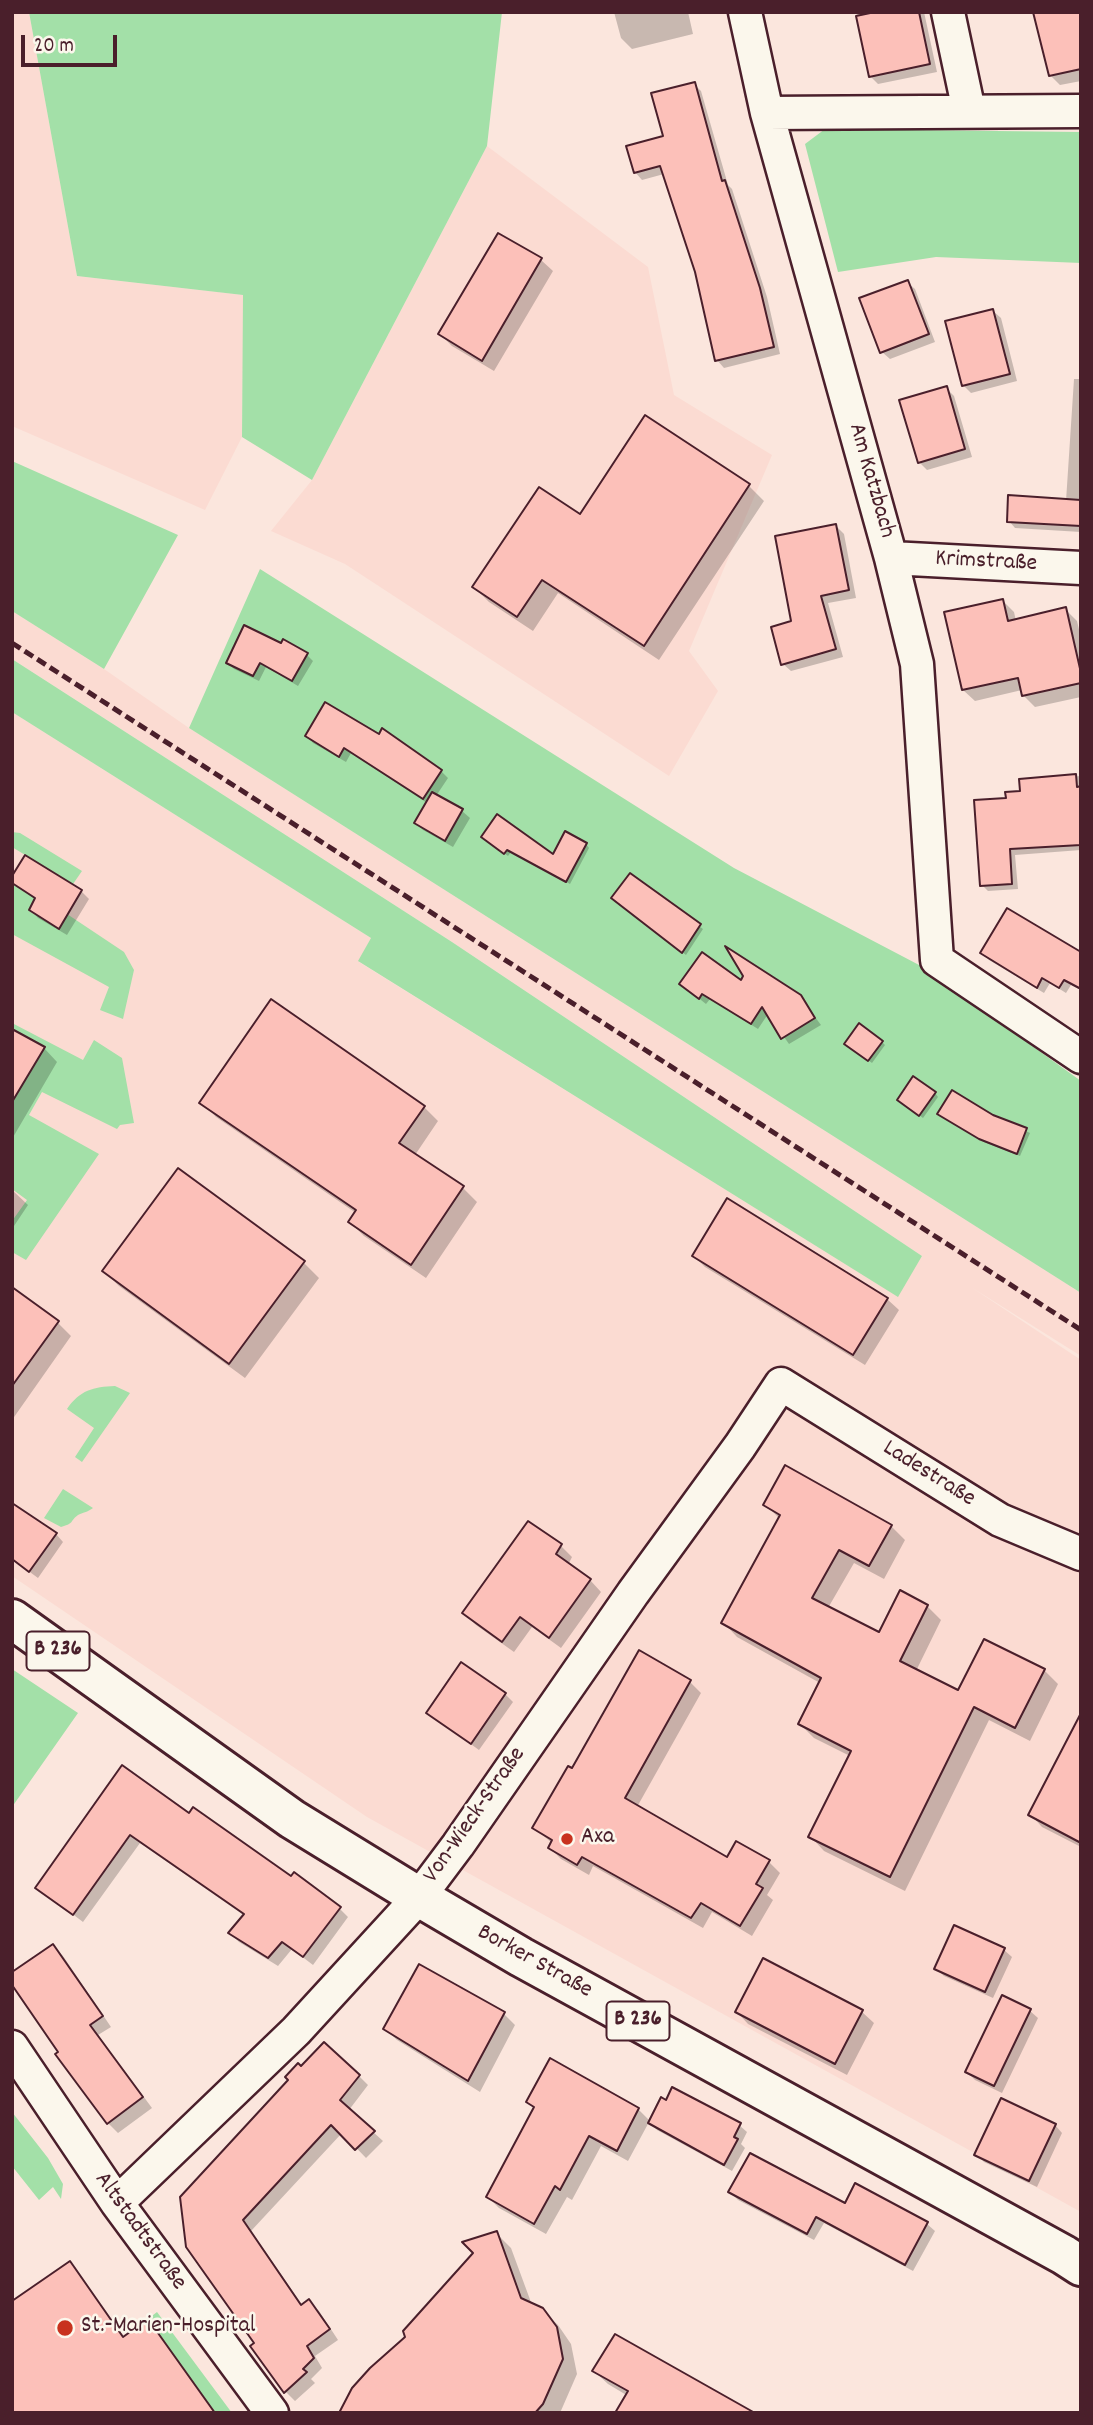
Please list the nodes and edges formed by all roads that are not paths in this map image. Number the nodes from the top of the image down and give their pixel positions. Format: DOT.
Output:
graph roads {
  1 [pos="745,12"];
  2 [pos="948,12"];
  3 [pos="970,111"];
  4 [pos="1081,111"];
  5 [pos="767,113"];
  6 [pos="891,558"];
  7 [pos="1081,568"];
  8 [pos="1081,1057"];
  9 [pos="781,1384"];
  10 [pos="1081,1554"];
  11 [pos="12,1619"];
  12 [pos="419,1897"];
  13 [pos="12,2047"];
  14 [pos="117,2203"];
  15 [pos="1081,2266"];
  16 [pos="272,2413"];
  1 -- 5 [label="street, Am Katzbach"];
  2 -- 3 [label="street"];
  3 -- 4 [label="street"];
  3 -- 5 [label="street"];
  5 -- 6 [label="street, Am Katzbach"];
  6 -- 7 [label="street, Krimstraße"];
  6 -- 8 [label="street, Am Katzbach"];
  9 -- 10 [label="street, Ladestraße"];
  9 -- 12 [label="street, Von-Wieck-Straße"];
  11 -- 12 [label="main road, Borker Straße / B 236"];
  12 -- 14 [label="street, Von-Wieck-Straße"];
  12 -- 15 [label="main road, Borker Straße / B 236"];
  13 -- 14 [label="street, Altstadtstraße"];
  14 -- 16 [label="street, Altstadtstraße"];
}
